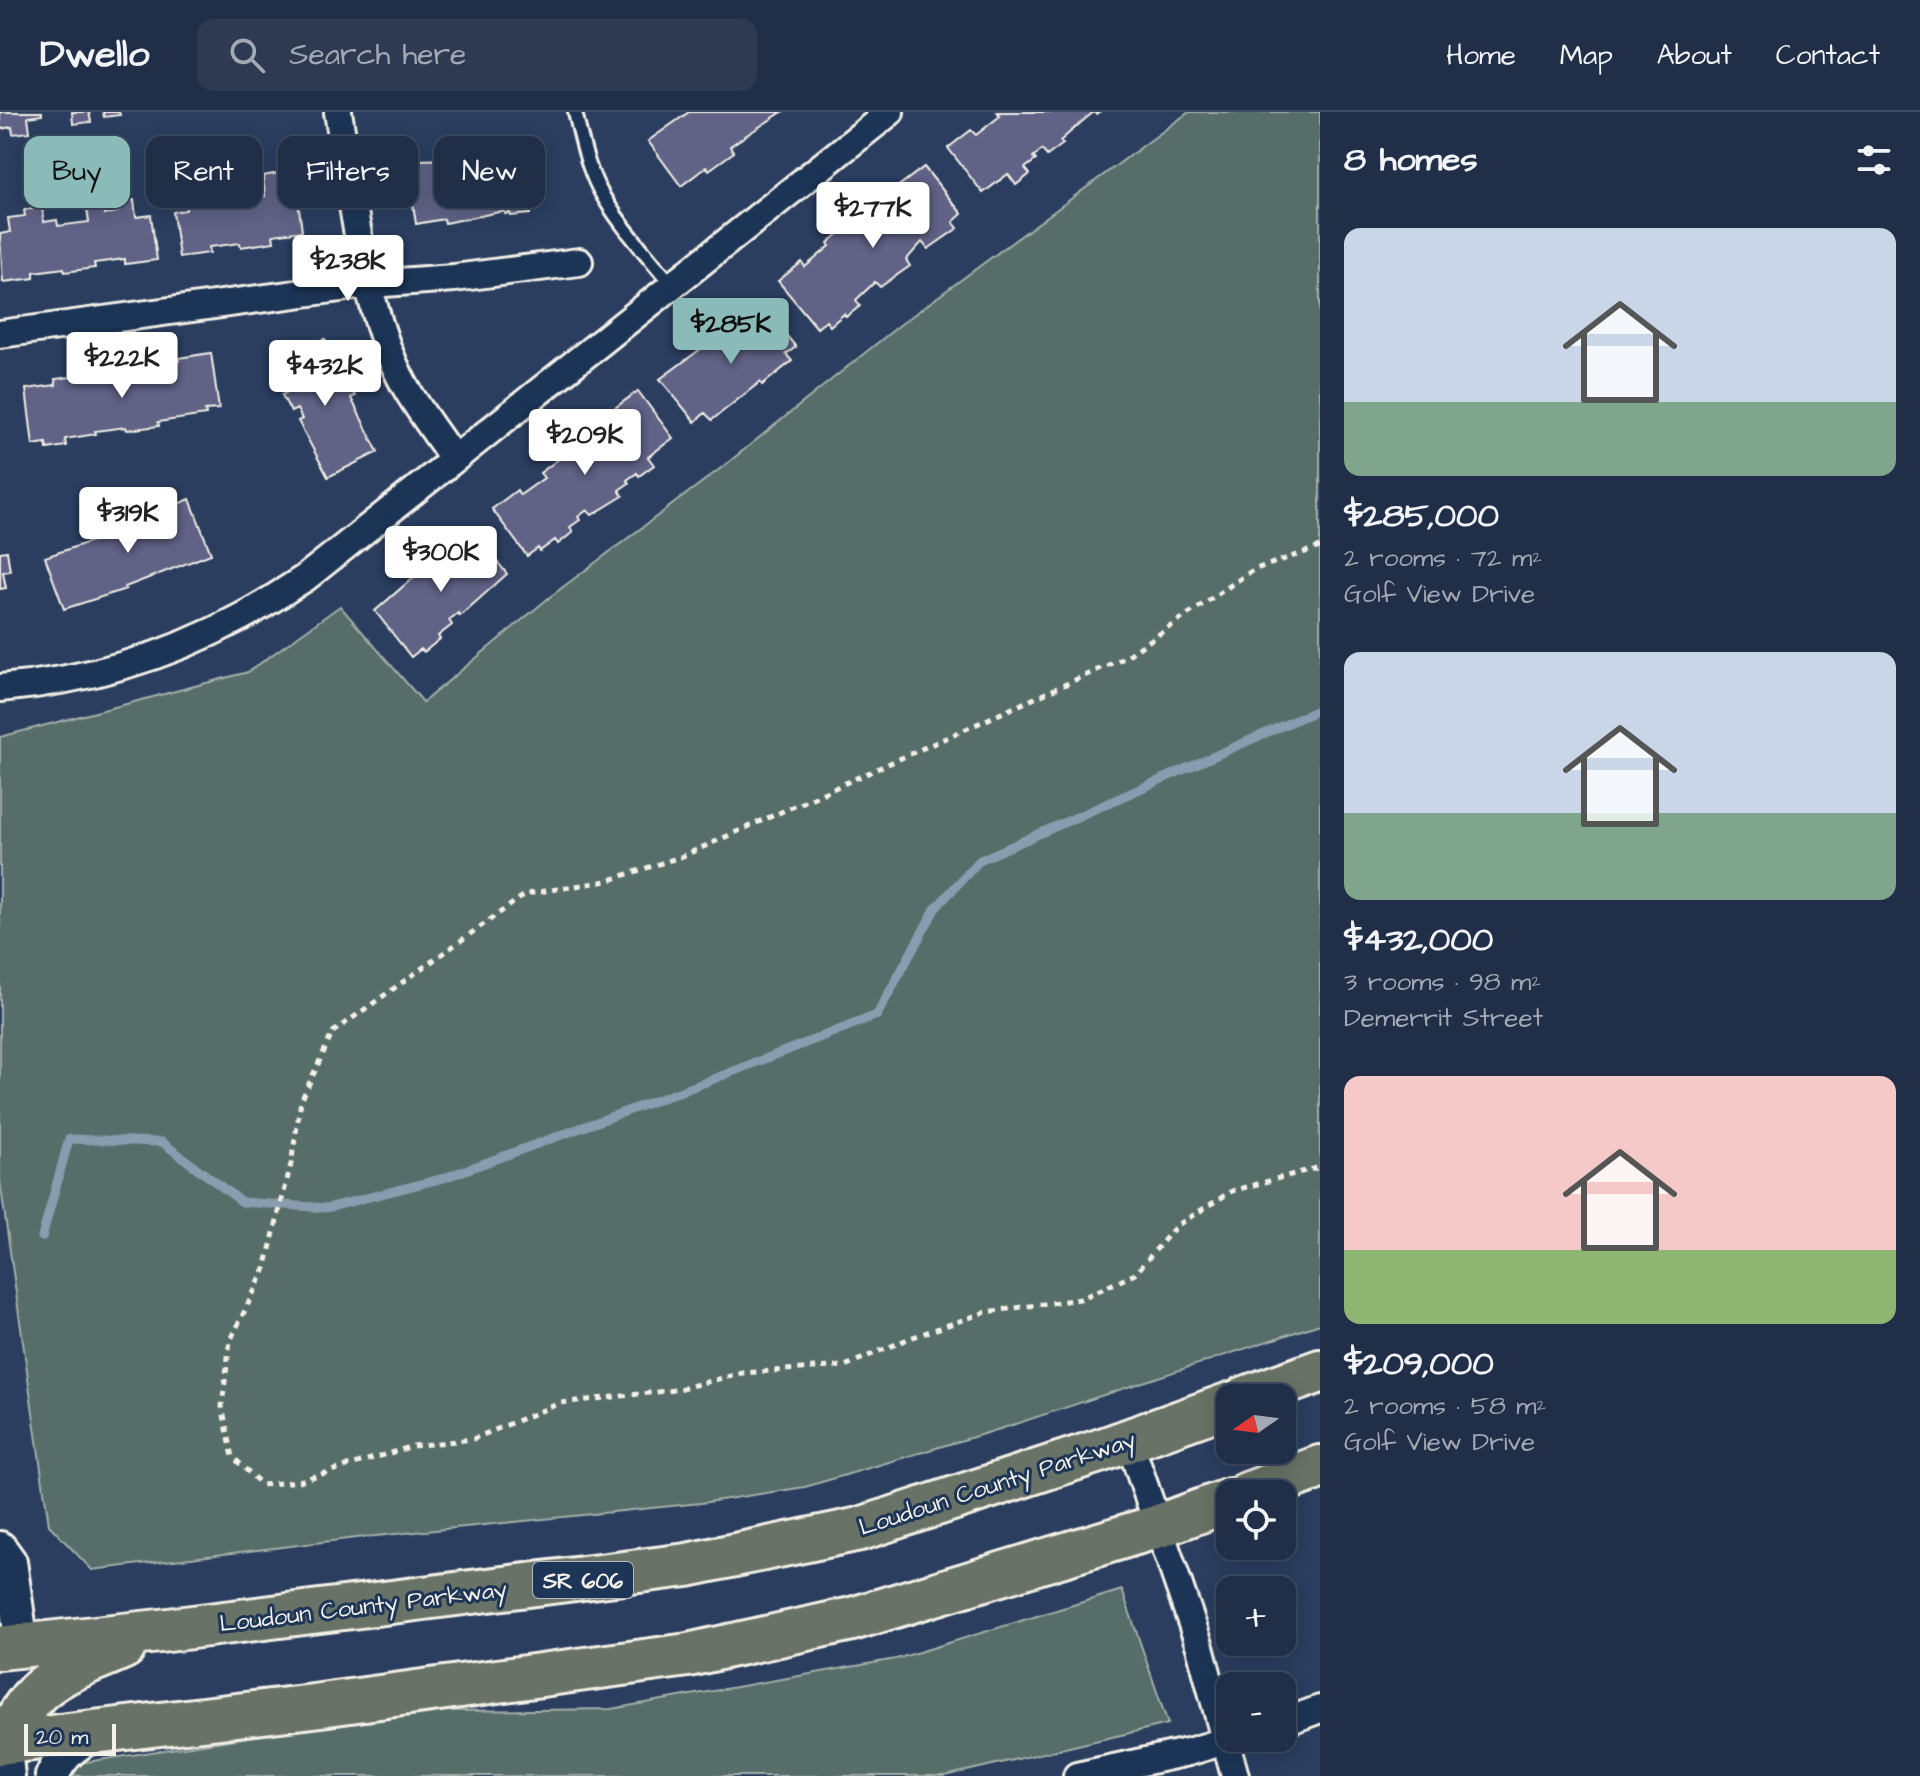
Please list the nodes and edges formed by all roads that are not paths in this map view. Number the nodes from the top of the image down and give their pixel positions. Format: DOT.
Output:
graph roads {
  1 [pos="338,112"];
  2 [pos="575,112"];
  3 [pos="890,112"];
  4 [pos="858,122"];
  5 [pos="579,262"];
  6 [pos="370,284"];
  7 [pos="671,284"];
  8 [pos="0,334"];
  9 [pos="453,458"];
  10 [pos="0,688"];
  11 [pos="1320,1371"];
  12 [pos="1284,1384"];
  13 [pos="1216,1409"];
  14 [pos="1129,1441"];
  15 [pos="1320,1467"];
  16 [pos="1285,1480"];
  17 [pos="1216,1505"];
  18 [pos="1159,1526"];
  19 [pos="0,1548"];
  20 [pos="160,1631"];
  21 [pos="11,1646"];
  22 [pos="0,1681"];
  23 [pos="1216,1694"];
  24 [pos="1320,1709"];
  25 [pos="1296,1718"];
  26 [pos="107,1728"];
  27 [pos="1216,1744"];
  28 [pos="1232,1752"];
  29 [pos="4,1754"];
  30 [pos="52,1776"];
  31 [pos="1077,1776"];
  32 [pos="1235,1776"];
  1 -- 6 [label="street"];
  2 -- 7 [label="lane"];
  3 -- 4 [label="street"];
  4 -- 7 [label="street"];
  5 -- 6 [label="street"];
  6 -- 8 [label="street"];
  6 -- 9 [label="street"];
  7 -- 9 [label="street"];
  9 -- 10 [label="street"];
  11 -- 12 [label="main road"];
  13 -- 14 [label="main road, Loudoun County Parkway / SR 606"];
  14 -- 18 [label="street"];
  14 -- 20 [label="main road, Loudoun County Parkway / SR 606"];
  15 -- 16 [label="main road"];
  17 -- 18 [label="main road"];
  18 -- 23 [label="street"];
  18 -- 26 [label="main road"];
  19 -- 21 [label="street"];
  20 -- 21 [label="main road, Loudoun County Parkway / SR 606"];
  20 -- 29 [label="main road"];
  21 -- 22 [label="main road"];
  24 -- 25 [label="street"];
  26 -- 29 [label="main road"];
  26 -- 30 [label="street"];
  27 -- 31 [label="street"];
  28 -- 32 [label="street"];
}
